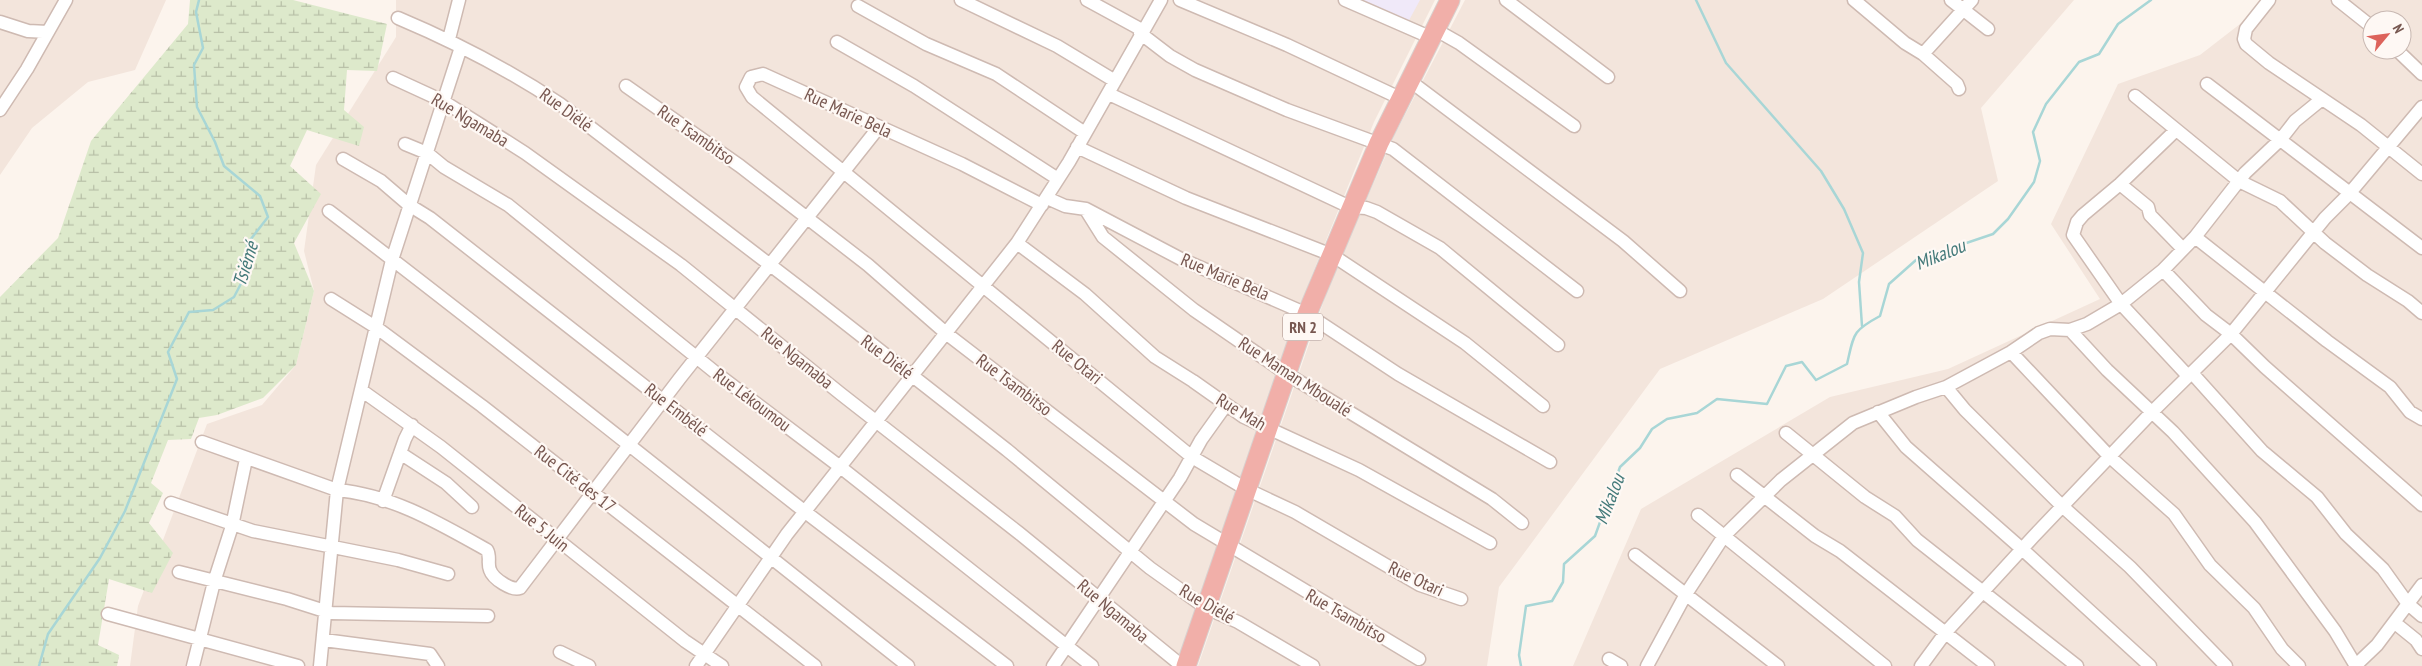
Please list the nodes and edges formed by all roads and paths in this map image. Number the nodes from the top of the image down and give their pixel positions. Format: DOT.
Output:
graph roads {
  1 [pos="66,0"];
  2 [pos="459,0"];
  3 [pos="961,0"];
  4 [pos="1086,0"];
  5 [pos="1161,0"];
  6 [pos="1180,0"];
  7 [pos="1345,0"];
  8 [pos="1450,0"];
  9 [pos="1506,0"];
  10 [pos="1854,0"];
  11 [pos="1951,0"];
  12 [pos="1972,0"];
  13 [pos="2269,0"];
  14 [pos="2338,0"];
  15 [pos="858,6"];
  16 [pos="1964,11"];
  17 [pos="2,18"];
  18 [pos="398,18"];
  19 [pos="2362,19"];
  20 [pos="1988,30"];
  21 [pos="1141,31"];
  22 [pos="48,32"];
  23 [pos="1434,34"];
  24 [pos="449,39"];
  25 [pos="837,42"];
  26 [pos="461,47"];
  27 [pos="1923,54"];
  28 [pos="2407,60"];
  29 [pos="763,74"];
  30 [pos="2422,74"];
  31 [pos="1608,77"];
  32 [pos="393,78"];
  33 [pos="1116,81"];
  34 [pos="1410,81"];
  35 [pos="2207,84"];
  36 [pos="626,86"];
  37 [pos="1959,89"];
  38 [pos="1109,94"];
  39 [pos="2135,96"];
  40 [pos="1402,99"];
  41 [pos="2322,99"];
  42 [pos="443,100"];
  43 [pos="2422,107"];
  44 [pos="0,110"];
  45 [pos="1574,126"];
  46 [pos="879,127"];
  47 [pos="2176,130"];
  48 [pos="1085,133"];
  49 [pos="2281,139"];
  50 [pos="1378,142"];
  51 [pos="406,144"];
  52 [pos="1077,147"];
  53 [pos="2390,147"];
  54 [pos="427,154"];
  55 [pos="343,159"];
  56 [pos="843,172"];
  57 [pos="2422,174"];
  58 [pos="1058,179"];
  59 [pos="2239,181"];
  60 [pos="2120,184"];
  61 [pos="2349,194"];
  62 [pos="1045,201"];
  63 [pos="409,205"];
  64 [pos="1350,207"];
  65 [pos="1086,209"];
  66 [pos="329,211"];
  67 [pos="806,218"];
  68 [pos="2315,232"];
  69 [pos="2195,237"];
  70 [pos="1017,243"];
  71 [pos="2183,248"];
  72 [pos="2422,248"];
  73 [pos="1332,255"];
  74 [pos="392,260"];
  75 [pos="770,266"];
  76 [pos="2163,270"];
  77 [pos="985,286"];
  78 [pos="1577,291"];
  79 [pos="1680,291"];
  80 [pos="2266,292"];
  81 [pos="331,299"];
  82 [pos="2122,304"];
  83 [pos="735,309"];
  84 [pos="2422,313"];
  85 [pos="1307,314"];
  86 [pos="377,328"];
  87 [pos="2070,330"];
  88 [pos="947,334"];
  89 [pos="2231,334"];
  90 [pos="1558,345"];
  91 [pos="2011,352"];
  92 [pos="696,357"];
  93 [pos="1288,374"];
  94 [pos="2190,375"];
  95 [pos="912,376"];
  96 [pos="1946,387"];
  97 [pos="361,390"];
  98 [pos="663,401"];
  99 [pos="1226,405"];
  100 [pos="1543,406"];
  101 [pos="1878,412"];
  102 [pos="2151,413"];
  103 [pos="2422,419"];
  104 [pos="875,421"];
  105 [pos="412,424"];
  106 [pos="1269,429"];
  107 [pos="1786,433"];
  108 [pos="202,442"];
  109 [pos="630,444"];
  110 [pos="400,453"];
  111 [pos="1812,455"];
  112 [pos="1192,457"];
  113 [pos="2110,457"];
  114 [pos="246,459"];
  115 [pos="1550,462"];
  116 [pos="839,466"];
  117 [pos="1737,475"];
  118 [pos="1246,489"];
  119 [pos="337,490"];
  120 [pos="592,493"];
  121 [pos="1762,496"];
  122 [pos="383,501"];
  123 [pos="1164,502"];
  124 [pos="171,503"];
  125 [pos="2422,505"];
  126 [pos="2062,506"];
  127 [pos="472,507"];
  128 [pos="804,511"];
  129 [pos="1698,515"];
  130 [pos="1522,523"];
  131 [pos="232,526"];
  132 [pos="1724,536"];
  133 [pos="557,540"];
  134 [pos="1490,543"];
  135 [pos="1228,545"];
  136 [pos="330,547"];
  137 [pos="2022,548"];
  138 [pos="1129,551"];
  139 [pos="1635,555"];
  140 [pos="770,559"];
  141 [pos="179,572"];
  142 [pos="448,574"];
  143 [pos="214,582"];
  144 [pos="2422,585"];
  145 [pos="1982,593"];
  146 [pos="1686,594"];
  147 [pos="1098,599"];
  148 [pos="1462,599"];
  149 [pos="2408,604"];
  150 [pos="736,605"];
  151 [pos="1206,608"];
  152 [pos="326,611"];
  153 [pos="108,614"];
  154 [pos="488,616"];
  155 [pos="2422,616"];
  156 [pos="2395,623"];
  157 [pos="1946,632"];
  158 [pos="200,638"];
  159 [pos="324,640"];
  160 [pos="1066,647"];
  161 [pos="2422,649"];
  162 [pos="560,652"];
  163 [pos="704,655"];
  164 [pos="1419,659"];
  165 [pos="1609,659"];
  166 [pos="1188,665"];
  167 [pos="192,666"];
  168 [pos="298,666"];
  169 [pos="320,666"];
  170 [pos="438,666"];
  171 [pos="589,666"];
  172 [pos="696,666"];
  173 [pos="722,666"];
  174 [pos="815,666"];
  175 [pos="908,666"];
  176 [pos="1007,666"];
  177 [pos="1053,666"];
  178 [pos="1092,666"];
  179 [pos="1313,666"];
  180 [pos="1621,666"];
  181 [pos="1647,666"];
  182 [pos="1778,666"];
  183 [pos="1885,666"];
  184 [pos="1921,666"];
  185 [pos="1988,666"];
  186 [pos="2077,666"];
  187 [pos="2150,666"];
  188 [pos="2226,666"];
  189 [pos="2299,666"];
  190 [pos="2356,666"];
  1 -- 22 [label="street"];
  2 -- 24 [label="street"];
  3 -- 33 [label="street"];
  4 -- 21 [label="street"];
  5 -- 21 [label="street"];
  6 -- 40 [label="street"];
  7 -- 23 [label="street"];
  8 -- 23 [label="highway, RN 2"];
  9 -- 31 [label="street"];
  10 -- 27 [label="street"];
  11 -- 16 [label="street"];
  12 -- 16 [label="street"];
  13 -- 41 [label="street"];
  14 -- 19 [label="street"];
  15 -- 48 [label="street"];
  16 -- 20 [label="street"];
  16 -- 27 [label="street"];
  17 -- 22 [label="street"];
  18 -- 24 [label="street, Rue Diélé"];
  21 -- 33 [label="street"];
  21 -- 50 [label="street"];
  22 -- 44 [label="street"];
  23 -- 34 [label="highway, RN 2"];
  23 -- 45 [label="street"];
  24 -- 26 [label="street, Rue Diélé"];
  25 -- 58 [label="street"];
  26 -- 42 [label="street"];
  26 -- 75 [label="street, Rue Diélé"];
  27 -- 37 [label="street"];
  28 -- 30 [label="street"];
  29 -- 46 [label="street, Rue Marie Bela"];
  29 -- 56 [label="street, Rue Otari"];
  32 -- 42 [label="street, Rue Ngamaba"];
  33 -- 38 [label="street"];
  34 -- 40 [label="highway, RN 2"];
  34 -- 79 [label="street"];
  35 -- 49 [label="street"];
  36 -- 67 [label="street, Rue Tsambitso"];
  38 -- 48 [label="street"];
  38 -- 64 [label="street"];
  39 -- 47 [label="street"];
  40 -- 50 [label="highway, RN 2"];
  41 -- 49 [label="street"];
  41 -- 53 [label="street"];
  42 -- 54 [label="street"];
  42 -- 83 [label="street, Rue Ngamaba"];
  43 -- 53 [label="street"];
  46 -- 56 [label="street"];
  46 -- 62 [label="street, Rue Marie Bela"];
  47 -- 59 [label="street"];
  47 -- 60 [label="street"];
  48 -- 52 [label="street"];
  49 -- 59 [label="street"];
  49 -- 61 [label="street"];
  50 -- 64 [label="highway, RN 2"];
  50 -- 78 [label="street"];
  51 -- 54 [label="street, Rue Lékoumou"];
  52 -- 58 [label="street"];
  52 -- 73 [label="street"];
  53 -- 57 [label="street"];
  53 -- 61 [label="street"];
  54 -- 63 [label="street"];
  54 -- 92 [label="street, Rue Lékoumou"];
  55 -- 63 [label="street, Rue Embélé"];
  56 -- 67 [label="street"];
  56 -- 77 [label="street, Rue Otari"];
  58 -- 62 [label="street"];
  59 -- 68 [label="street"];
  59 -- 69 [label="street"];
  60 -- 71 [label="street"];
  60 -- 82 [label="street"];
  61 -- 68 [label="street"];
  61 -- 72 [label="street"];
  62 -- 65 [label="street, Rue Marie Bela"];
  62 -- 70 [label="street"];
  63 -- 74 [label="street"];
  63 -- 98 [label="street, Rue Embélé"];
  64 -- 73 [label="highway, RN 2"];
  64 -- 90 [label="street"];
  65 -- 85 [label="street, Rue Marie Bela"];
  65 -- 93 [label="street, Rue Maman Mboualé"];
  66 -- 74 [label="street"];
  67 -- 75 [label="street"];
  67 -- 88 [label="street, Rue Tsambitso"];
  68 -- 80 [label="street"];
  68 -- 84 [label="street"];
  69 -- 71 [label="street"];
  69 -- 80 [label="street"];
  70 -- 77 [label="street"];
  70 -- 99 [label="street, Rue Mah"];
  71 -- 76 [label="street"];
  73 -- 85 [label="highway, RN 2"];
  73 -- 100 [label="street"];
  74 -- 86 [label="street"];
  74 -- 109 [label="street"];
  75 -- 83 [label="street"];
  75 -- 95 [label="street, Rue Diélé"];
  76 -- 82 [label="street"];
  76 -- 89 [label="street"];
  77 -- 88 [label="street"];
  77 -- 112 [label="street, Rue Otari"];
  80 -- 89 [label="street"];
  80 -- 103 [label="street"];
  81 -- 86 [label="street, Rue Cité des 17"];
  82 -- 87 [label="street"];
  82 -- 94 [label="street"];
  83 -- 92 [label="street"];
  83 -- 104 [label="street, Rue Ngamaba"];
  85 -- 93 [label="highway, RN 2"];
  85 -- 115 [label="street, Rue Marie Bela"];
  86 -- 97 [label="street"];
  86 -- 120 [label="street, Rue Cité des 17"];
  87 -- 91 [label="street"];
  87 -- 102 [label="street"];
  88 -- 95 [label="street"];
  88 -- 123 [label="street, Rue Tsambitso"];
  89 -- 94 [label="street"];
  89 -- 125 [label="street"];
  91 -- 96 [label="street"];
  91 -- 113 [label="street"];
  92 -- 98 [label="street"];
  92 -- 116 [label="street, Rue Lékoumou"];
  93 -- 106 [label="highway, RN 2"];
  93 -- 130 [label="street, Rue Maman Mboualé"];
  94 -- 102 [label="street"];
  94 -- 149 [label="street"];
  95 -- 104 [label="street"];
  95 -- 138 [label="street, Rue Diélé"];
  96 -- 101 [label="street"];
  96 -- 126 [label="street"];
  97 -- 105 [label="street, Rue 5 Juin"];
  97 -- 119 [label="street"];
  98 -- 109 [label="street"];
  98 -- 128 [label="street, Rue Embélé"];
  99 -- 106 [label="street, Rue Mah"];
  99 -- 112 [label="street"];
  101 -- 111 [label="street"];
  101 -- 137 [label="street"];
  102 -- 113 [label="street"];
  102 -- 190 [label="street"];
  104 -- 116 [label="street"];
  104 -- 147 [label="street, Rue Ngamaba"];
  105 -- 110 [label="street"];
  105 -- 133 [label="street, Rue 5 Juin"];
  106 -- 118 [label="highway, RN 2"];
  106 -- 134 [label="street, Rue Mah"];
  107 -- 111 [label="street"];
  108 -- 114 [label="street"];
  109 -- 120 [label="street"];
  109 -- 140 [label="street"];
  110 -- 122 [label="street"];
  110 -- 127 [label="street"];
  111 -- 121 [label="street"];
  111 -- 145 [label="street"];
  112 -- 118 [label="street, Rue Otari"];
  112 -- 123 [label="street"];
  113 -- 126 [label="street"];
  113 -- 189 [label="street"];
  114 -- 119 [label="street"];
  114 -- 131 [label="street"];
  116 -- 128 [label="street"];
  116 -- 160 [label="street, Rue Lékoumou"];
  117 -- 121 [label="street"];
  118 -- 135 [label="highway, RN 2"];
  118 -- 148 [label="street, Rue Otari"];
  119 -- 122 [label="street"];
  119 -- 136 [label="street"];
  120 -- 133 [label="street"];
  120 -- 150 [label="street, Rue Cité des 17"];
  121 -- 132 [label="street"];
  121 -- 157 [label="street"];
  122 -- 133 [label="street"];
  123 -- 135 [label="street, Rue Tsambitso"];
  123 -- 138 [label="street"];
  124 -- 131 [label="street"];
  126 -- 137 [label="street"];
  126 -- 188 [label="street"];
  128 -- 140 [label="street"];
  128 -- 176 [label="street, Rue Embélé"];
  129 -- 132 [label="street"];
  131 -- 136 [label="street"];
  131 -- 143 [label="street"];
  132 -- 146 [label="street"];
  132 -- 183 [label="street"];
  133 -- 163 [label="street, Rue 5 Juin"];
  135 -- 151 [label="highway, RN 2"];
  135 -- 164 [label="street, Rue Tsambitso"];
  136 -- 142 [label="street"];
  136 -- 152 [label="street"];
  137 -- 145 [label="street"];
  137 -- 187 [label="street"];
  138 -- 147 [label="street"];
  138 -- 151 [label="street, Rue Diélé"];
  139 -- 146 [label="street"];
  140 -- 150 [label="street"];
  140 -- 175 [label="street"];
  141 -- 143 [label="street"];
  143 -- 152 [label="street"];
  143 -- 158 [label="street"];
  144 -- 149 [label="street"];
  145 -- 157 [label="street"];
  145 -- 186 [label="street"];
  146 -- 181 [label="street"];
  146 -- 182 [label="street"];
  147 -- 160 [label="street"];
  147 -- 166 [label="street, Rue Ngamaba"];
  149 -- 155 [label="street"];
  149 -- 156 [label="street"];
  150 -- 163 [label="street"];
  150 -- 174 [label="street, Rue Cité des 17"];
  151 -- 166 [label="highway, RN 2"];
  151 -- 179 [label="street, Rue Diélé"];
  152 -- 154 [label="street"];
  152 -- 159 [label="street"];
  153 -- 158 [label="street"];
  156 -- 161 [label="street"];
  156 -- 190 [label="street"];
  157 -- 184 [label="street"];
  157 -- 185 [label="street"];
  158 -- 167 [label="street"];
  158 -- 168 [label="street"];
  159 -- 169 [label="street"];
  159 -- 170 [label="street"];
  160 -- 177 [label="street"];
  160 -- 178 [label="street, Rue Lékoumou"];
  162 -- 171 [label="street"];
  163 -- 172 [label="street"];
  163 -- 173 [label="street, Rue 5 Juin"];
  165 -- 180 [label="street"];
}
